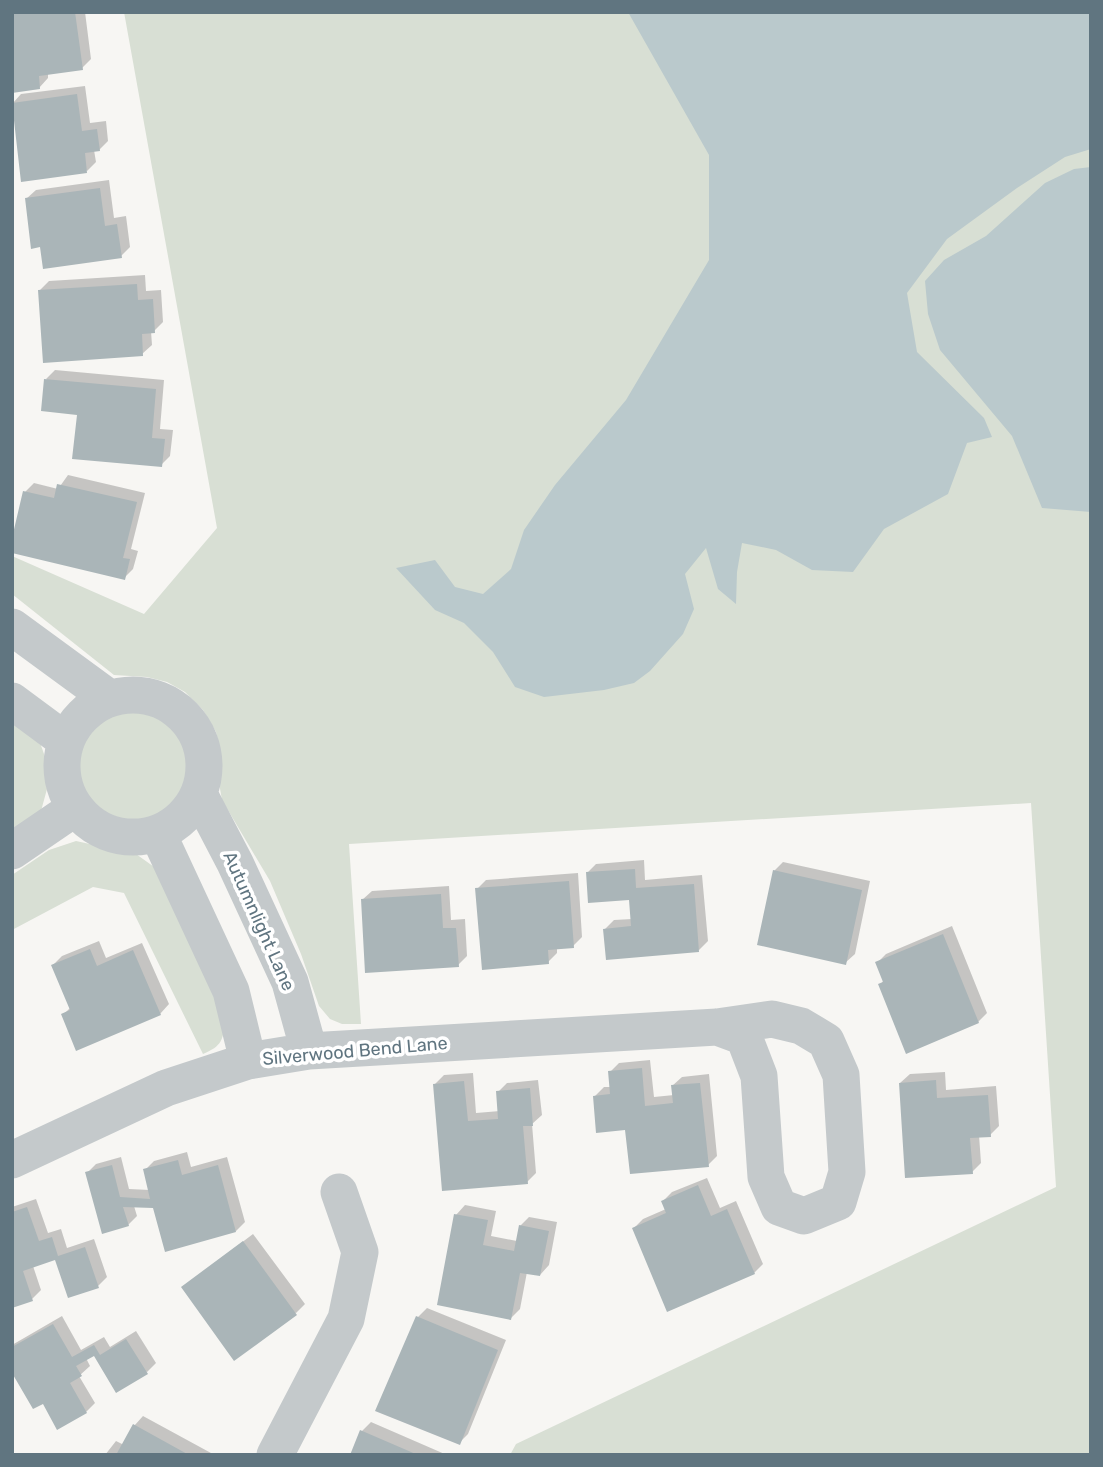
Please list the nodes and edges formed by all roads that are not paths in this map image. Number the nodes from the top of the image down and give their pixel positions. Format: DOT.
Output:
graph roads {
  1 [pos="12,628"];
  2 [pos="109,698"];
  3 [pos="12,701"];
  4 [pos="66,741"];
  5 [pos="199,794"];
  6 [pos="75,808"];
  7 [pos="158,834"];
  8 [pos="12,851"];
  9 [pos="717,1027"];
  10 [pos="309,1051"];
  11 [pos="248,1061"];
  12 [pos="12,1160"];
  13 [pos="339,1192"];
  14 [pos="275,1455"];
  1 -- 2 [label="street"];
  2 -- 4 [label="street"];
  2 -- 5 [label="street"];
  3 -- 4 [label="street"];
  4 -- 6 [label="street"];
  5 -- 7 [label="street"];
  5 -- 10 [label="street, Autumnlight Lane"];
  6 -- 7 [label="street"];
  6 -- 8 [label="street"];
  7 -- 11 [label="street"];
  9 -- 9 [label="street, Silverwood Bend Lane"];
  9 -- 10 [label="street, Silverwood Bend Lane"];
  10 -- 11 [label="street, Silverwood Bend Lane"];
  11 -- 12 [label="street, Silverwood Bend Lane"];
  13 -- 14 [label="street"];
}
